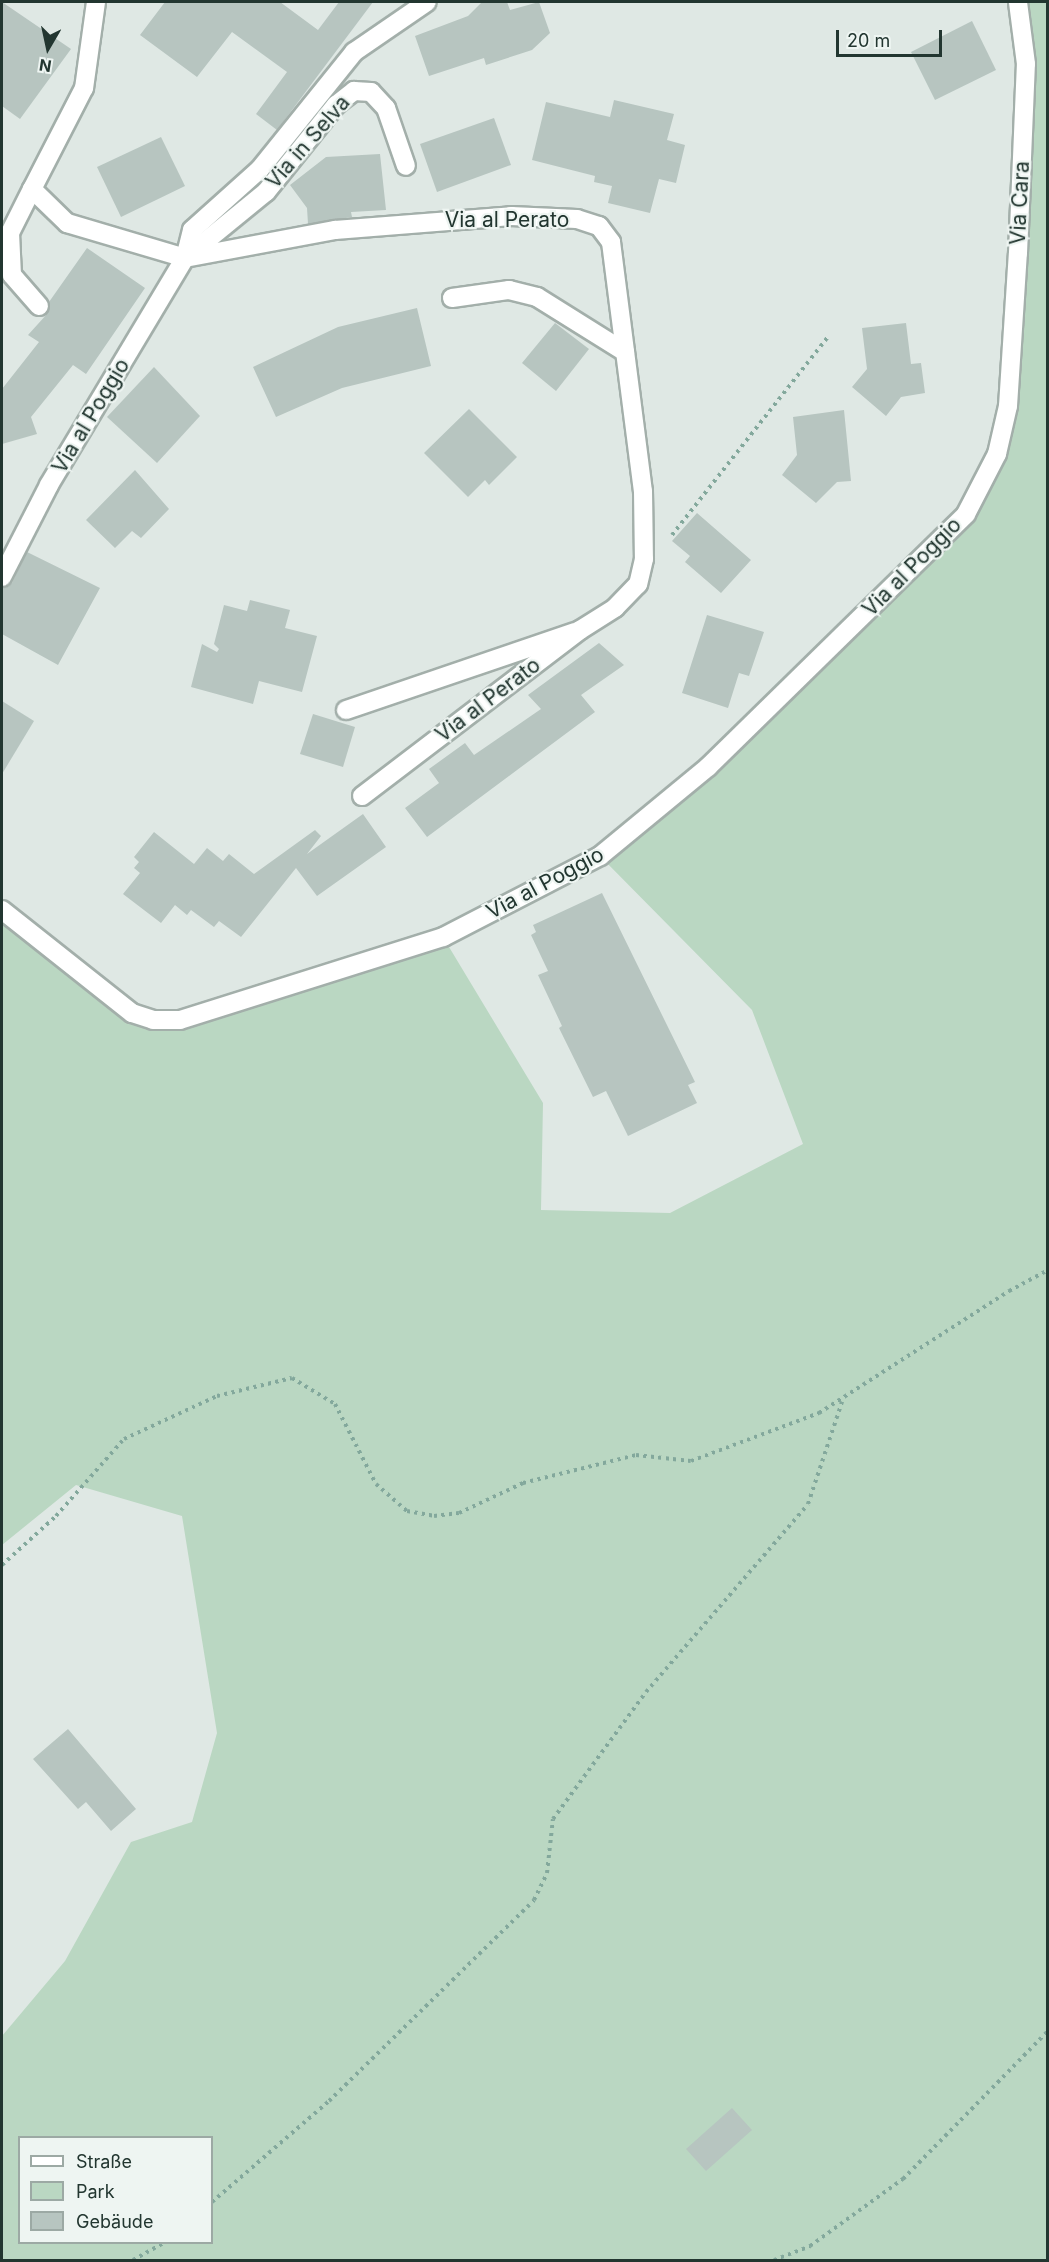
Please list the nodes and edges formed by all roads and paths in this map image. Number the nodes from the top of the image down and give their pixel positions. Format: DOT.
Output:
graph roads {
  1 [pos="96,2"];
  2 [pos="427,2"];
  3 [pos="1018,2"];
  4 [pos="406,166"];
  5 [pos="32,189"];
  6 [pos="185,258"];
  7 [pos="452,298"];
  8 [pos="39,306"];
  9 [pos="828,337"];
  10 [pos="625,352"];
  11 [pos="1008,406"];
  12 [pos="645,539"];
  13 [pos="2,577"];
  14 [pos="580,630"];
  15 [pos="346,710"];
  16 [pos="362,796"];
  17 [pos="2,910"];
  18 [pos="1047,1270"];
  19 [pos="842,1401"];
  20 [pos="2,1565"];
  21 [pos="1047,2031"];
  22 [pos="213,2201"];
  23 [pos="161,2244"];
  24 [pos="133,2260"];
  25 [pos="774,2260"];
  1 -- 5 [label="street"];
  2 -- 6 [label="street"];
  3 -- 11 [label="street, Via Cara"];
  4 -- 6 [label="street, Via in Selva"];
  5 -- 6 [label="street, Via al Perato"];
  5 -- 8 [label="street"];
  6 -- 10 [label="street, Via al Perato"];
  6 -- 13 [label="street, Via al Poggio"];
  7 -- 10 [label="street"];
  9 -- 12 [label="path"];
  10 -- 12 [label="street, Via al Perato"];
  11 -- 17 [label="street, Via al Poggio"];
  12 -- 14 [label="street, Via al Perato"];
  14 -- 15 [label="street"];
  14 -- 16 [label="street, Via al Perato"];
  18 -- 19 [label="path"];
  19 -- 20 [label="path"];
  19 -- 22 [label="path"];
  21 -- 25 [label="path"];
  23 -- 24 [label="path"];
}
